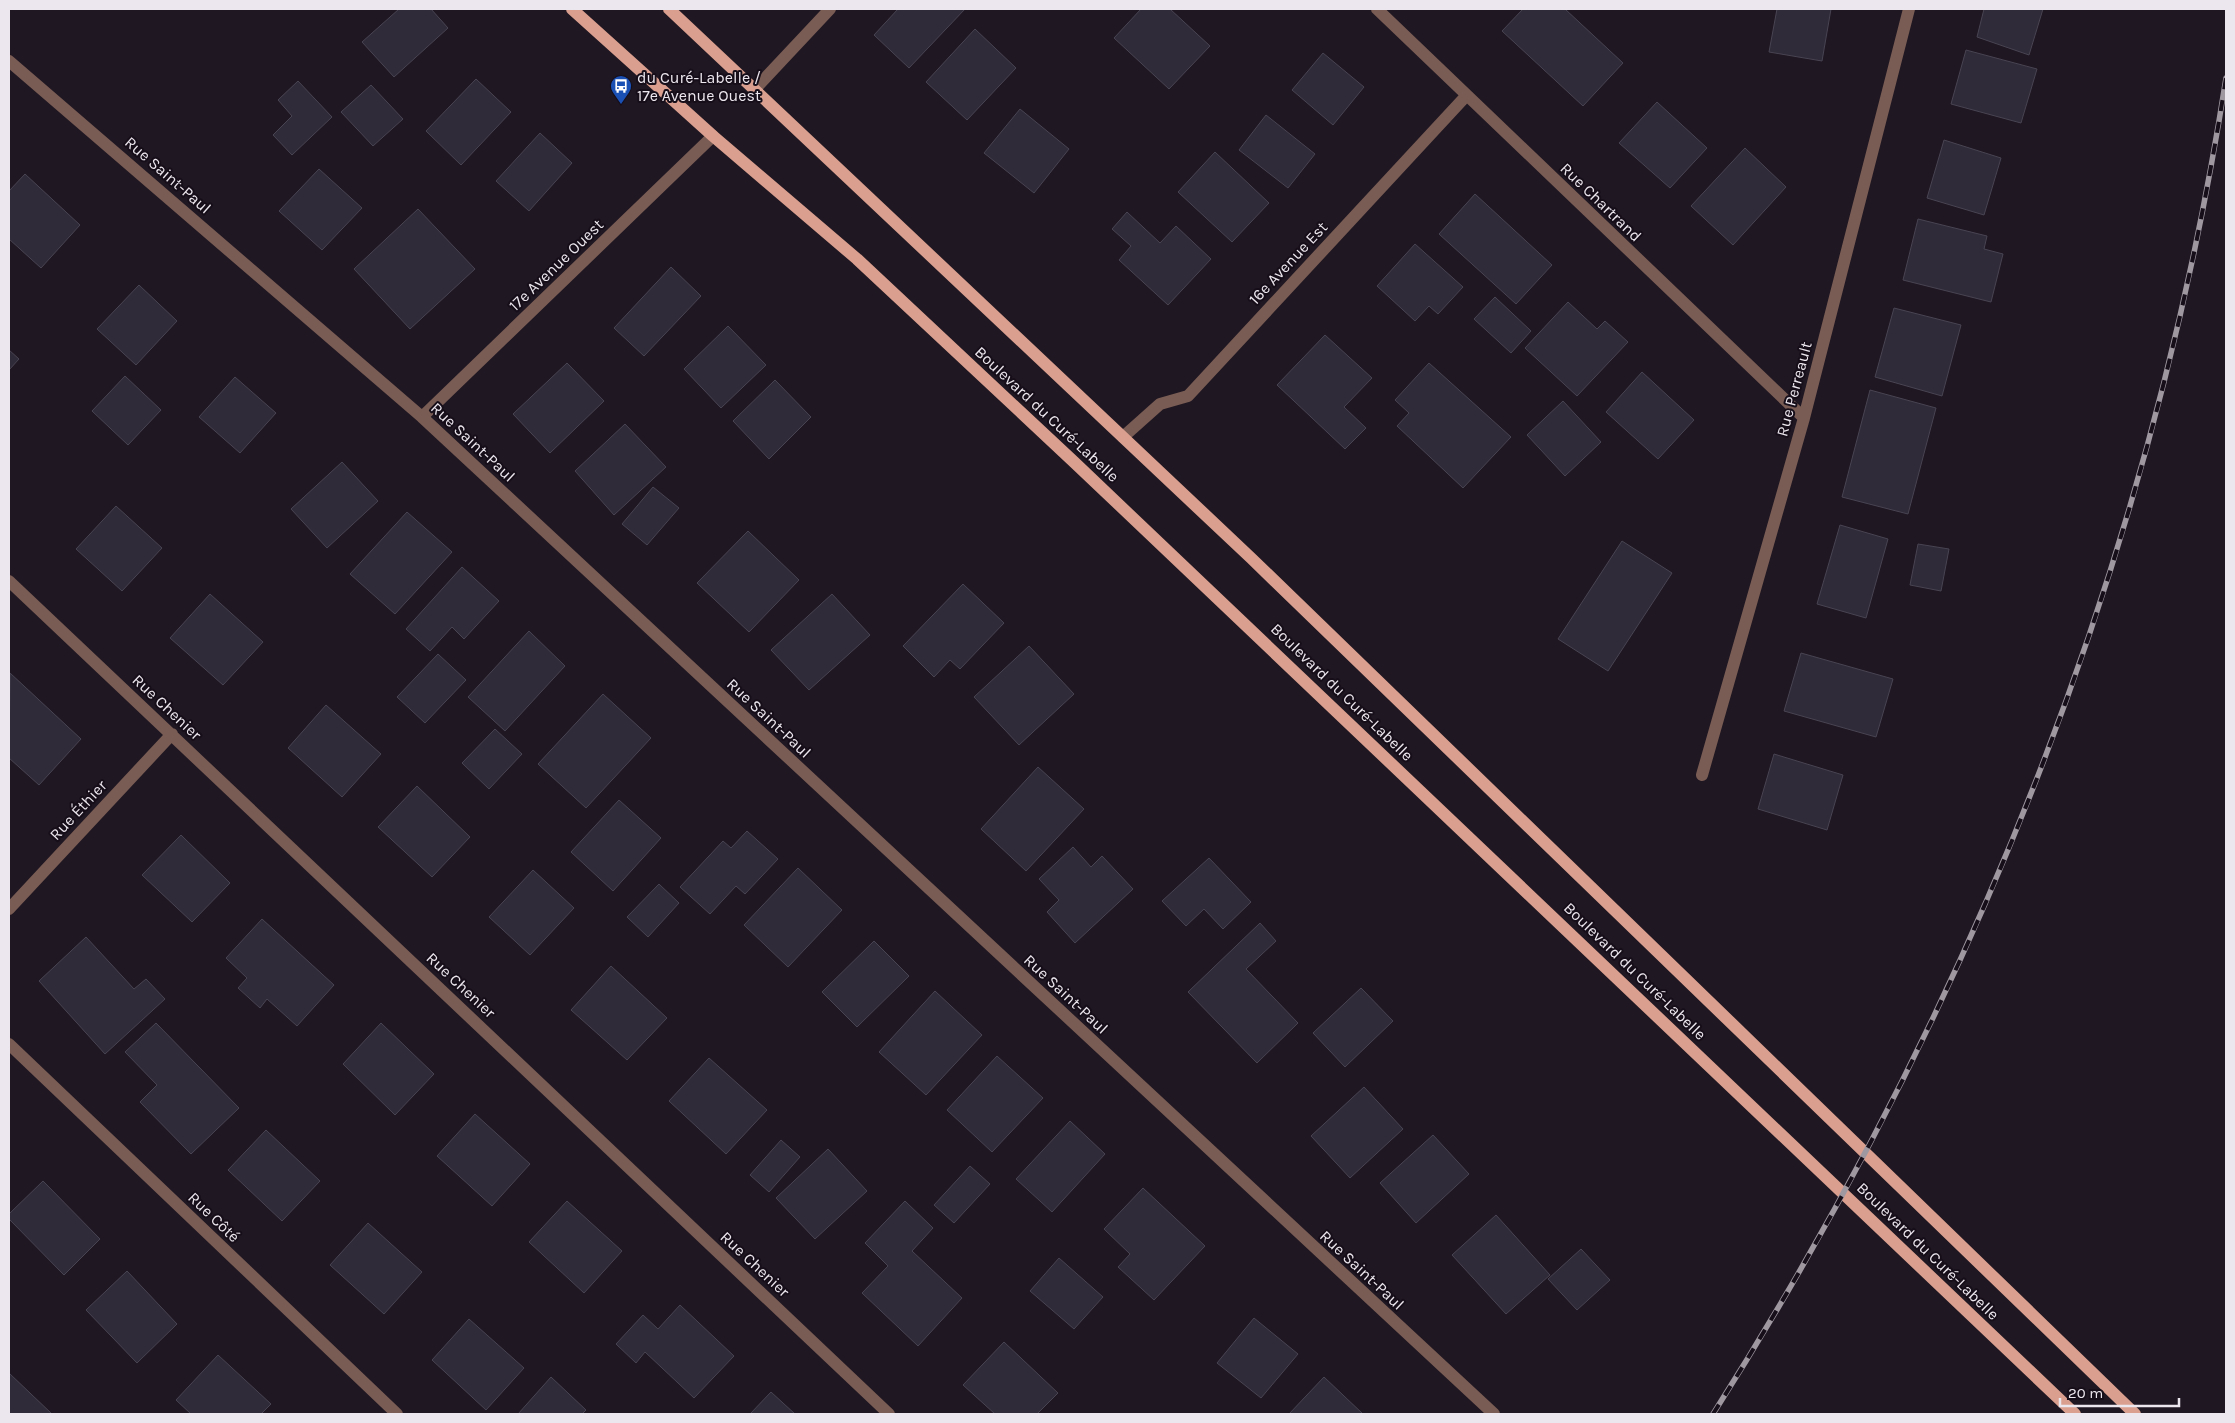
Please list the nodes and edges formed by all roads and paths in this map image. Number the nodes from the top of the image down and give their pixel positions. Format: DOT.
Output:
graph roads {
  1 [pos="572,9"];
  2 [pos="670,9"];
  3 [pos="830,9"];
  4 [pos="1377,9"];
  5 [pos="1909,9"];
  6 [pos="9,61"];
  7 [pos="755,89"];
  8 [pos="1466,96"];
  9 [pos="713,136"];
  10 [pos="422,417"];
  11 [pos="1804,418"];
  12 [pos="1123,436"];
  13 [pos="9,581"];
  14 [pos="172,734"];
  15 [pos="1702,775"];
  16 [pos="9,909"];
  17 [pos="9,1044"];
  18 [pos="397,1414"];
  19 [pos="889,1414"];
  20 [pos="1494,1414"];
  21 [pos="2075,1414"];
  22 [pos="2135,1414"];
  1 -- 9 [label="main road, Boulevard du Curé-Labelle"];
  2 -- 7 [label="main road, Boulevard du Curé-Labelle"];
  3 -- 7 [label="street"];
  4 -- 8 [label="street, Rue Chartrand"];
  5 -- 11 [label="street, Rue Perreault"];
  6 -- 10 [label="street, Rue Saint-Paul"];
  7 -- 12 [label="main road, Boulevard du Curé-Labelle"];
  8 -- 11 [label="street, Rue Chartrand"];
  8 -- 12 [label="street, 16e Avenue Est"];
  9 -- 10 [label="street, 17e Avenue Ouest"];
  9 -- 21 [label="main road, Boulevard du Curé-Labelle"];
  10 -- 20 [label="street, Rue Saint-Paul"];
  11 -- 15 [label="street, Rue Perreault"];
  12 -- 22 [label="main road, Boulevard du Curé-Labelle"];
  13 -- 14 [label="street, Rue Chenier"];
  14 -- 16 [label="street, Rue Éthier"];
  14 -- 19 [label="street, Rue Chenier"];
  17 -- 18 [label="street, Rue Côté"];
}
